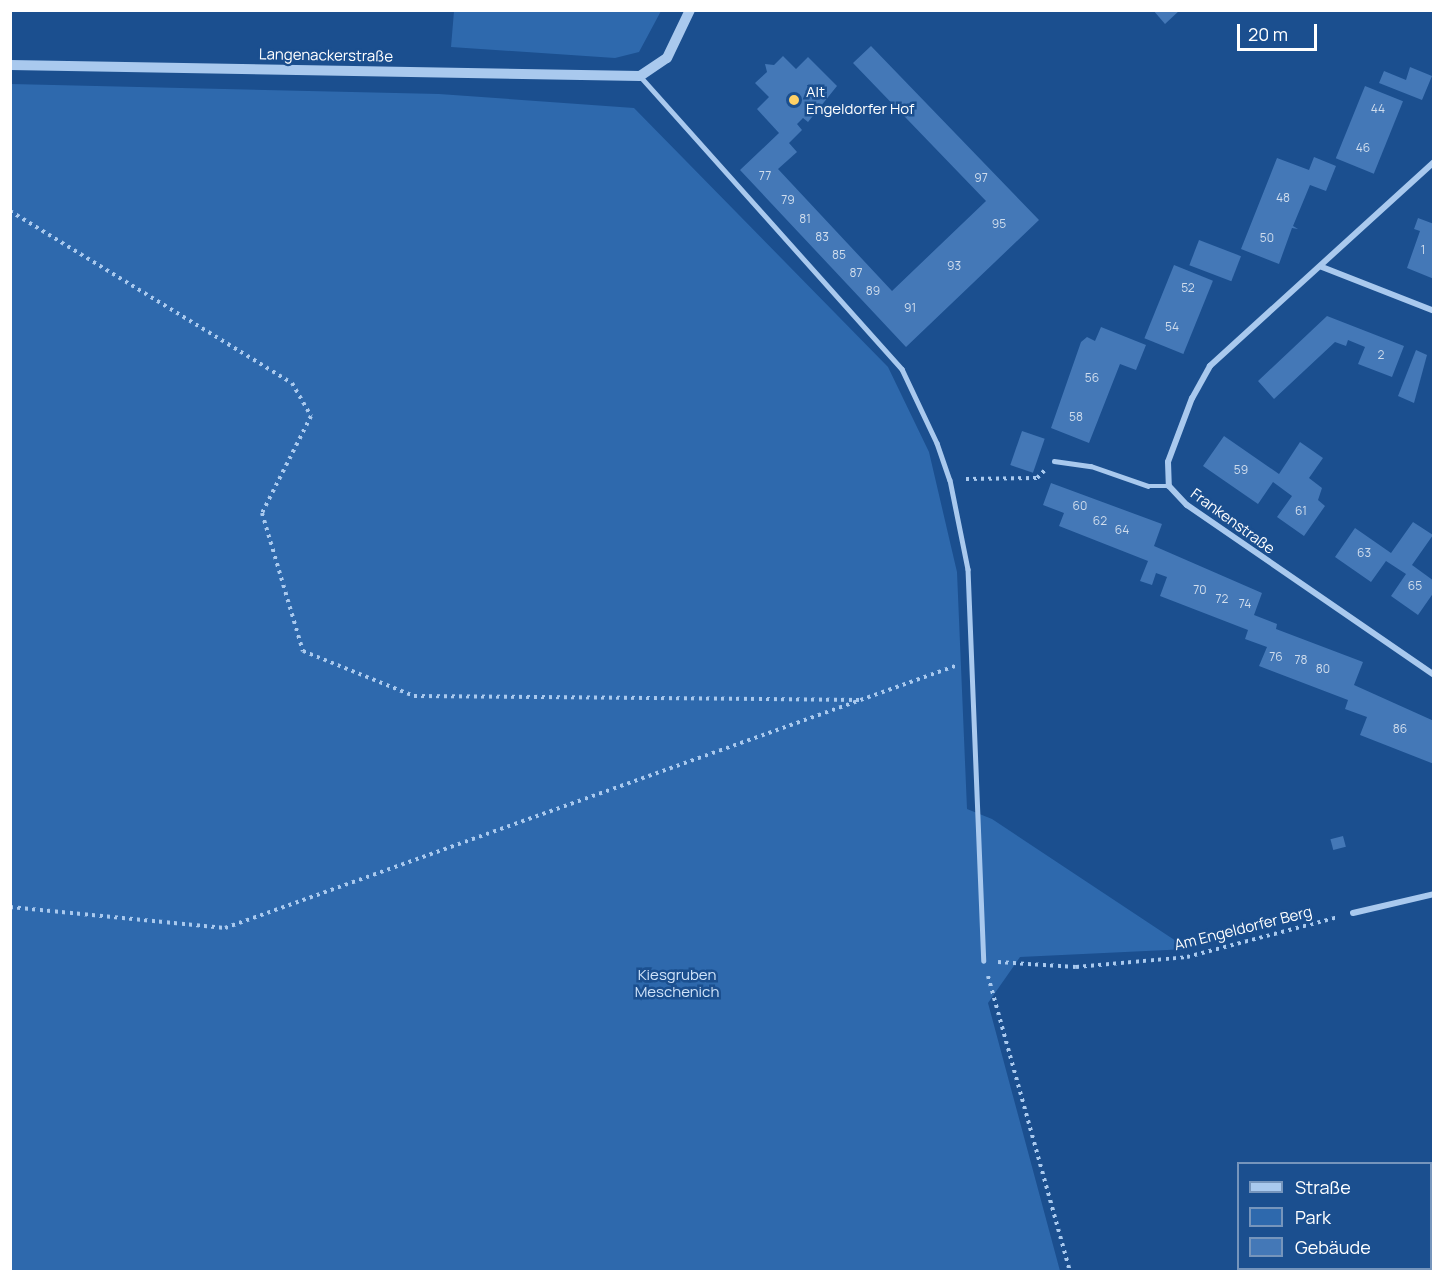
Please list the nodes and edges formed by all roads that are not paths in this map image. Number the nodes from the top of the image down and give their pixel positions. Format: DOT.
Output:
graph roads {
  1 [pos="690,10"];
  2 [pos="10,64"];
  3 [pos="640,76"];
  4 [pos="1434,162"];
  5 [pos="1322,267"];
  6 [pos="1434,311"];
  7 [pos="1054,461"];
  8 [pos="1169,486"];
  9 [pos="1434,675"];
  10 [pos="1434,894"];
  11 [pos="1353,913"];
  12 [pos="984,961"];
  1 -- 3 [label="street"];
  2 -- 3 [label="street, Langenackerstraße"];
  3 -- 12 [label="lane"];
  4 -- 5 [label="street, Frankenstraße"];
  5 -- 6 [label="street"];
  5 -- 8 [label="street, Frankenstraße"];
  7 -- 8 [label="lane"];
  8 -- 9 [label="street, Frankenstraße"];
  10 -- 11 [label="street"];
}
